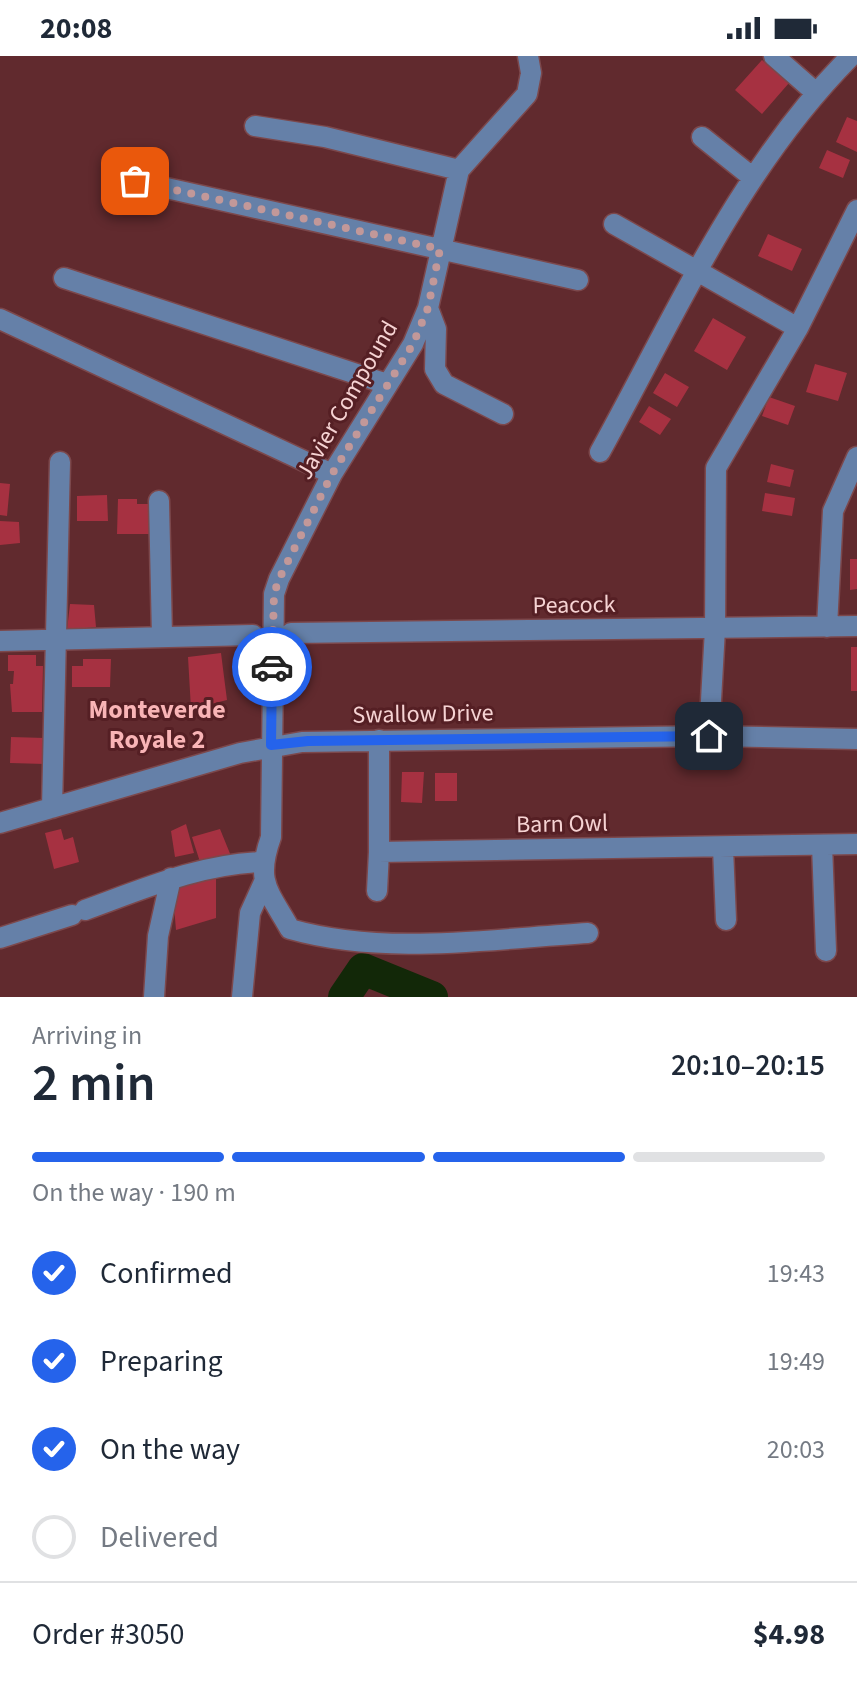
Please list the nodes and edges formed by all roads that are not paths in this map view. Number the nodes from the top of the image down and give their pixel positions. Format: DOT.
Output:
graph roads {
  1 [pos="528,56"];
  2 [pos="774,56"];
  3 [pos="851,56"];
  4 [pos="815,92"];
  5 [pos="255,126"];
  6 [pos="702,137"];
  7 [pos="459,170"];
  8 [pos="752,177"];
  9 [pos="135,181"];
  10 [pos="857,210"];
  11 [pos="614,224"];
  12 [pos="440,249"];
  13 [pos="698,273"];
  14 [pos="64,278"];
  15 [pos="578,280"];
  16 [pos="428,308"];
  17 [pos="0,319"];
  18 [pos="798,328"];
  19 [pos="387,384"];
  20 [pos="503,414"];
  21 [pos="600,452"];
  22 [pos="857,457"];
  23 [pos="60,462"];
  24 [pos="332,474"];
  25 [pos="159,501"];
  26 [pos="857,626"];
  27 [pos="827,627"];
  28 [pos="715,629"];
  29 [pos="291,633"];
  30 [pos="253,635"];
  31 [pos="162,636"];
  32 [pos="56,639"];
  33 [pos="0,641"];
  34 [pos="709,736"];
  35 [pos="857,739"];
  36 [pos="379,740"];
  37 [pos="271,745"];
  38 [pos="52,808"];
  39 [pos="0,823"];
  40 [pos="857,844"];
  41 [pos="822,845"];
  42 [pos="723,848"];
  43 [pos="379,852"];
  44 [pos="263,872"];
  45 [pos="171,878"];
  46 [pos="377,891"];
  47 [pos="726,920"];
  48 [pos="588,933"];
  49 [pos="0,938"];
  50 [pos="826,951"];
  51 [pos="154,997"];
  52 [pos="242,997"];
  1 -- 7 [label="street, Javier Compound"];
  2 -- 4 [label="street"];
  3 -- 4 [label="street"];
  4 -- 8 [label="street"];
  5 -- 7 [label="street"];
  6 -- 8 [label="street"];
  7 -- 12 [label="street, Javier Compound"];
  8 -- 13 [label="street"];
  9 -- 12 [label="street"];
  10 -- 18 [label="street"];
  11 -- 13 [label="street"];
  12 -- 15 [label="street"];
  12 -- 16 [label="street, Javier Compound"];
  13 -- 18 [label="street"];
  13 -- 21 [label="street"];
  14 -- 19 [label="street"];
  16 -- 19 [label="street, Javier Compound"];
  16 -- 20 [label="street"];
  17 -- 24 [label="street"];
  18 -- 28 [label="street"];
  19 -- 24 [label="street, Javier Compound"];
  22 -- 27 [label="street"];
  23 -- 32 [label="street"];
  24 -- 37 [label="street, Javier Compound"];
  25 -- 31 [label="street"];
  26 -- 27 [label="street, Peacock"];
  27 -- 28 [label="street, Peacock"];
  28 -- 29 [label="street, Peacock"];
  28 -- 34 [label="street"];
  30 -- 31 [label="street"];
  31 -- 32 [label="street"];
  32 -- 33 [label="street"];
  32 -- 38 [label="street"];
  34 -- 35 [label="street, Swallow Drive"];
  34 -- 36 [label="street, Swallow Drive"];
  36 -- 37 [label="street, Swallow Drive"];
  36 -- 43 [label="street"];
  37 -- 38 [label="street, Swallow Drive"];
  37 -- 44 [label="street, Javier Compound"];
  38 -- 39 [label="street, Swallow Drive"];
  40 -- 41 [label="street, Barn Owl"];
  41 -- 42 [label="street, Barn Owl"];
  41 -- 50 [label="street"];
  42 -- 43 [label="street, Barn Owl"];
  42 -- 47 [label="street"];
  43 -- 46 [label="street"];
  44 -- 45 [label="street"];
  44 -- 48 [label="street"];
  44 -- 52 [label="street, Javier Compound"];
  45 -- 49 [label="street"];
  45 -- 51 [label="street"];
}
